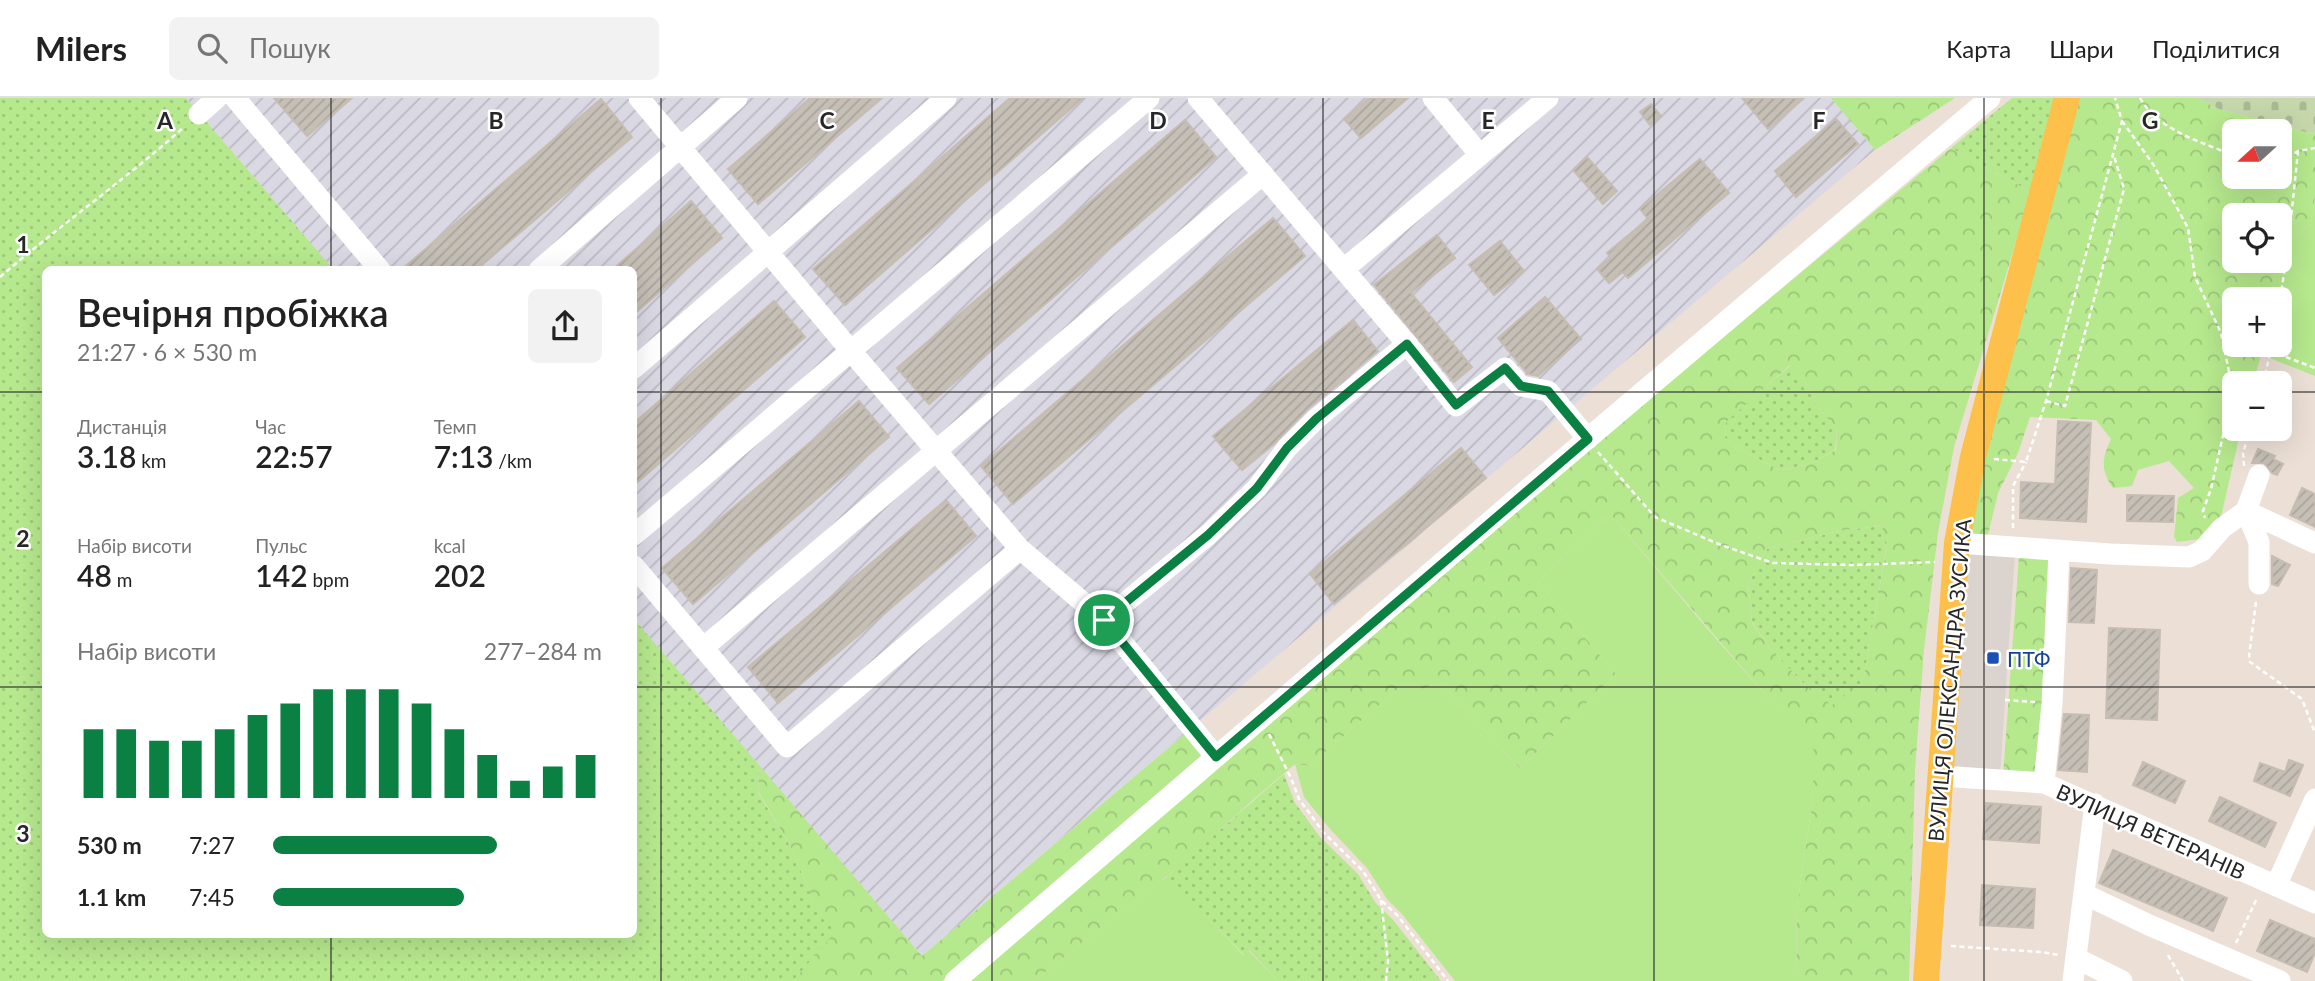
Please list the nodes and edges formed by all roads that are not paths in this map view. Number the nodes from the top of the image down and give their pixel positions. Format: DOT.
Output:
graph roads {
  1 [pos="217,98"];
  2 [pos="235,98"];
  3 [pos="639,98"];
  4 [pos="737,98"];
  5 [pos="946,98"];
  6 [pos="1149,98"];
  7 [pos="1198,98"];
  8 [pos="1433,98"];
  9 [pos="1548,98"];
  10 [pos="1990,98"];
  11 [pos="2067,98"];
  12 [pos="199,114"];
  13 [pos="681,146"];
  14 [pos="1480,155"];
  15 [pos="1263,174"];
  16 [pos="769,252"];
  17 [pos="377,266"];
  18 [pos="544,266"];
  19 [pos="1344,269"];
  20 [pos="1407,344"];
  21 [pos="851,351"];
  22 [pos="637,365"];
  23 [pos="1588,439"];
  24 [pos="936,450"];
  25 [pos="2259,475"];
  26 [pos="2246,511"];
  27 [pos="637,532"];
  28 [pos="2315,543"];
  29 [pos="1020,548"];
  30 [pos="2059,551"];
  31 [pos="1956,552"];
  32 [pos="637,570"];
  33 [pos="2259,584"];
  34 [pos="1104,620"];
  35 [pos="703,648"];
  36 [pos="1216,757"];
  37 [pos="1941,776"];
  38 [pos="2044,783"];
  39 [pos="2315,799"];
  40 [pos="2095,804"];
  41 [pos="2270,883"];
  42 [pos="2084,894"];
  43 [pos="2315,903"];
  44 [pos="2076,958"];
  45 [pos="955,981"];
  46 [pos="1926,981"];
  47 [pos="2073,981"];
  48 [pos="2122,981"];
  49 [pos="2280,981"];
  1 -- 12 [label="street"];
  2 -- 17 [label="street"];
  3 -- 13 [label="street"];
  4 -- 13 [label="street"];
  5 -- 16 [label="street"];
  6 -- 21 [label="street"];
  7 -- 15 [label="street"];
  8 -- 14 [label="street"];
  9 -- 14 [label="street"];
  10 -- 23 [label="street"];
  11 -- 31 [label="main road, ВУЛИЦЯ ОЛЕКСАНДРА ЗУСИКА"];
  13 -- 16 [label="street"];
  13 -- 18 [label="street"];
  14 -- 19 [label="street"];
  15 -- 19 [label="street"];
  15 -- 24 [label="street"];
  16 -- 21 [label="street"];
  16 -- 22 [label="street"];
  19 -- 20 [label="street"];
  20 -- 23 [label="street"];
  20 -- 34 [label="street"];
  21 -- 24 [label="street"];
  21 -- 27 [label="street"];
  23 -- 36 [label="street"];
  24 -- 29 [label="street"];
  24 -- 35 [label="street"];
  25 -- 26 [label="street"];
  26 -- 28 [label="street"];
  26 -- 30 [label="street"];
  26 -- 33 [label="street"];
  29 -- 34 [label="street"];
  29 -- 35 [label="street"];
  30 -- 31 [label="street"];
  30 -- 38 [label="street"];
  31 -- 37 [label="main road, ВУЛИЦЯ ОЛЕКСАНДРА ЗУСИКА"];
  32 -- 35 [label="street"];
  34 -- 36 [label="street"];
  36 -- 45 [label="street"];
  37 -- 38 [label="street, ВУЛИЦЯ ВЕТЕРАНІВ"];
  37 -- 46 [label="main road, ВУЛИЦЯ ОЛЕКСАНДРА ЗУСИКА"];
  38 -- 40 [label="street, ВУЛИЦЯ ВЕТЕРАНІВ"];
  39 -- 41 [label="street"];
  40 -- 41 [label="street, ВУЛИЦЯ ВЕТЕРАНІВ"];
  40 -- 42 [label="street"];
  41 -- 43 [label="street, ВУЛИЦЯ ВЕТЕРАНІВ"];
  42 -- 44 [label="street"];
  42 -- 49 [label="street"];
  44 -- 47 [label="street"];
  44 -- 48 [label="street"];
}
